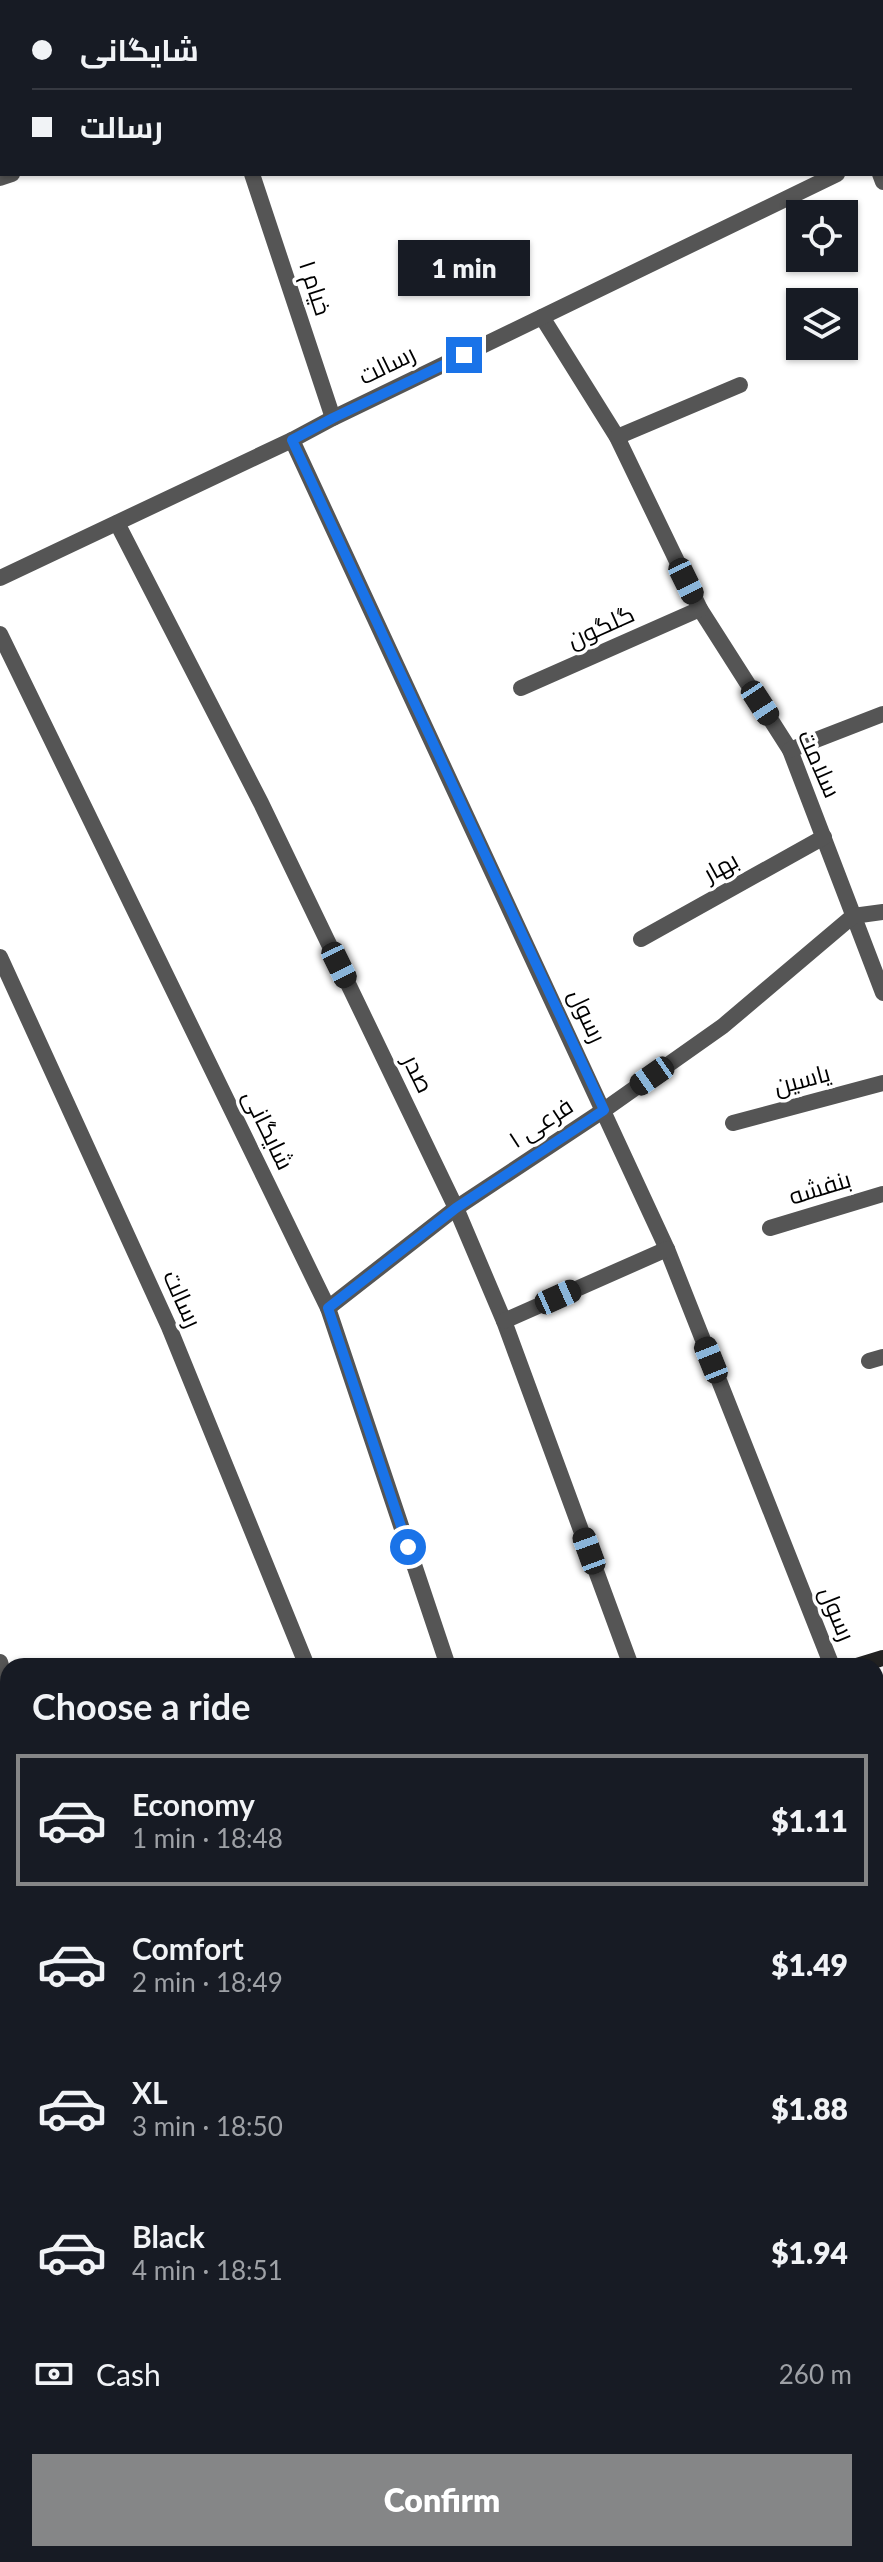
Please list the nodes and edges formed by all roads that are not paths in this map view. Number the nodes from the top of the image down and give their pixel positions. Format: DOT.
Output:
graph roads {
  1 [pos="254,176"];
  2 [pos="833,176"];
  3 [pos="542,317"];
  4 [pos="740,385"];
  5 [pos="333,418"];
  6 [pos="617,437"];
  7 [pos="292,440"];
  8 [pos="117,523"];
  9 [pos="0,578"];
  10 [pos="700,609"];
  11 [pos="0,634"];
  12 [pos="521,688"];
  13 [pos="883,714"];
  14 [pos="790,750"];
  15 [pos="824,837"];
  16 [pos="883,912"];
  17 [pos="853,916"];
  18 [pos="641,939"];
  19 [pos="0,957"];
  20 [pos="883,993"];
  21 [pos="883,1083"];
  22 [pos="604,1110"];
  23 [pos="733,1123"];
  24 [pos="883,1194"];
  25 [pos="456,1208"];
  26 [pos="770,1228"];
  27 [pos="667,1249"];
  28 [pos="328,1308"];
  29 [pos="504,1321"];
  30 [pos="304,1658"];
  31 [pos="445,1658"];
  32 [pos="628,1658"];
  33 [pos="829,1658"];
  1 -- 5 [label="street, خیام ۱"];
  2 -- 3 [label="street, رسالت"];
  3 -- 5 [label="street, رسالت"];
  3 -- 6 [label="street, سلامت"];
  4 -- 6 [label="street"];
  5 -- 7 [label="street, رسالت"];
  6 -- 10 [label="street, سلامت"];
  7 -- 8 [label="street, رسالت"];
  7 -- 22 [label="street, رسول"];
  8 -- 9 [label="street, رسالت"];
  8 -- 25 [label="street, صدر"];
  10 -- 12 [label="street, گلگون"];
  10 -- 14 [label="street, سلامت"];
  11 -- 28 [label="street, شایگانی"];
  13 -- 14 [label="street"];
  14 -- 15 [label="street, سلامت"];
  15 -- 17 [label="street, سلامت"];
  15 -- 18 [label="street, بهار"];
  16 -- 17 [label="street"];
  17 -- 20 [label="street, سلامت"];
  17 -- 22 [label="street, فرعی ۱"];
  19 -- 30 [label="street, رسالت"];
  21 -- 23 [label="street, یاسین"];
  22 -- 25 [label="street, فرعی ۱"];
  22 -- 27 [label="street, رسول"];
  24 -- 26 [label="street, بنفشه"];
  25 -- 28 [label="street, فرعی ۱"];
  25 -- 29 [label="street, صدر"];
  27 -- 29 [label="street"];
  27 -- 33 [label="street, رسول"];
  28 -- 31 [label="street, شایگانی"];
  29 -- 32 [label="street, صدر"];
}
